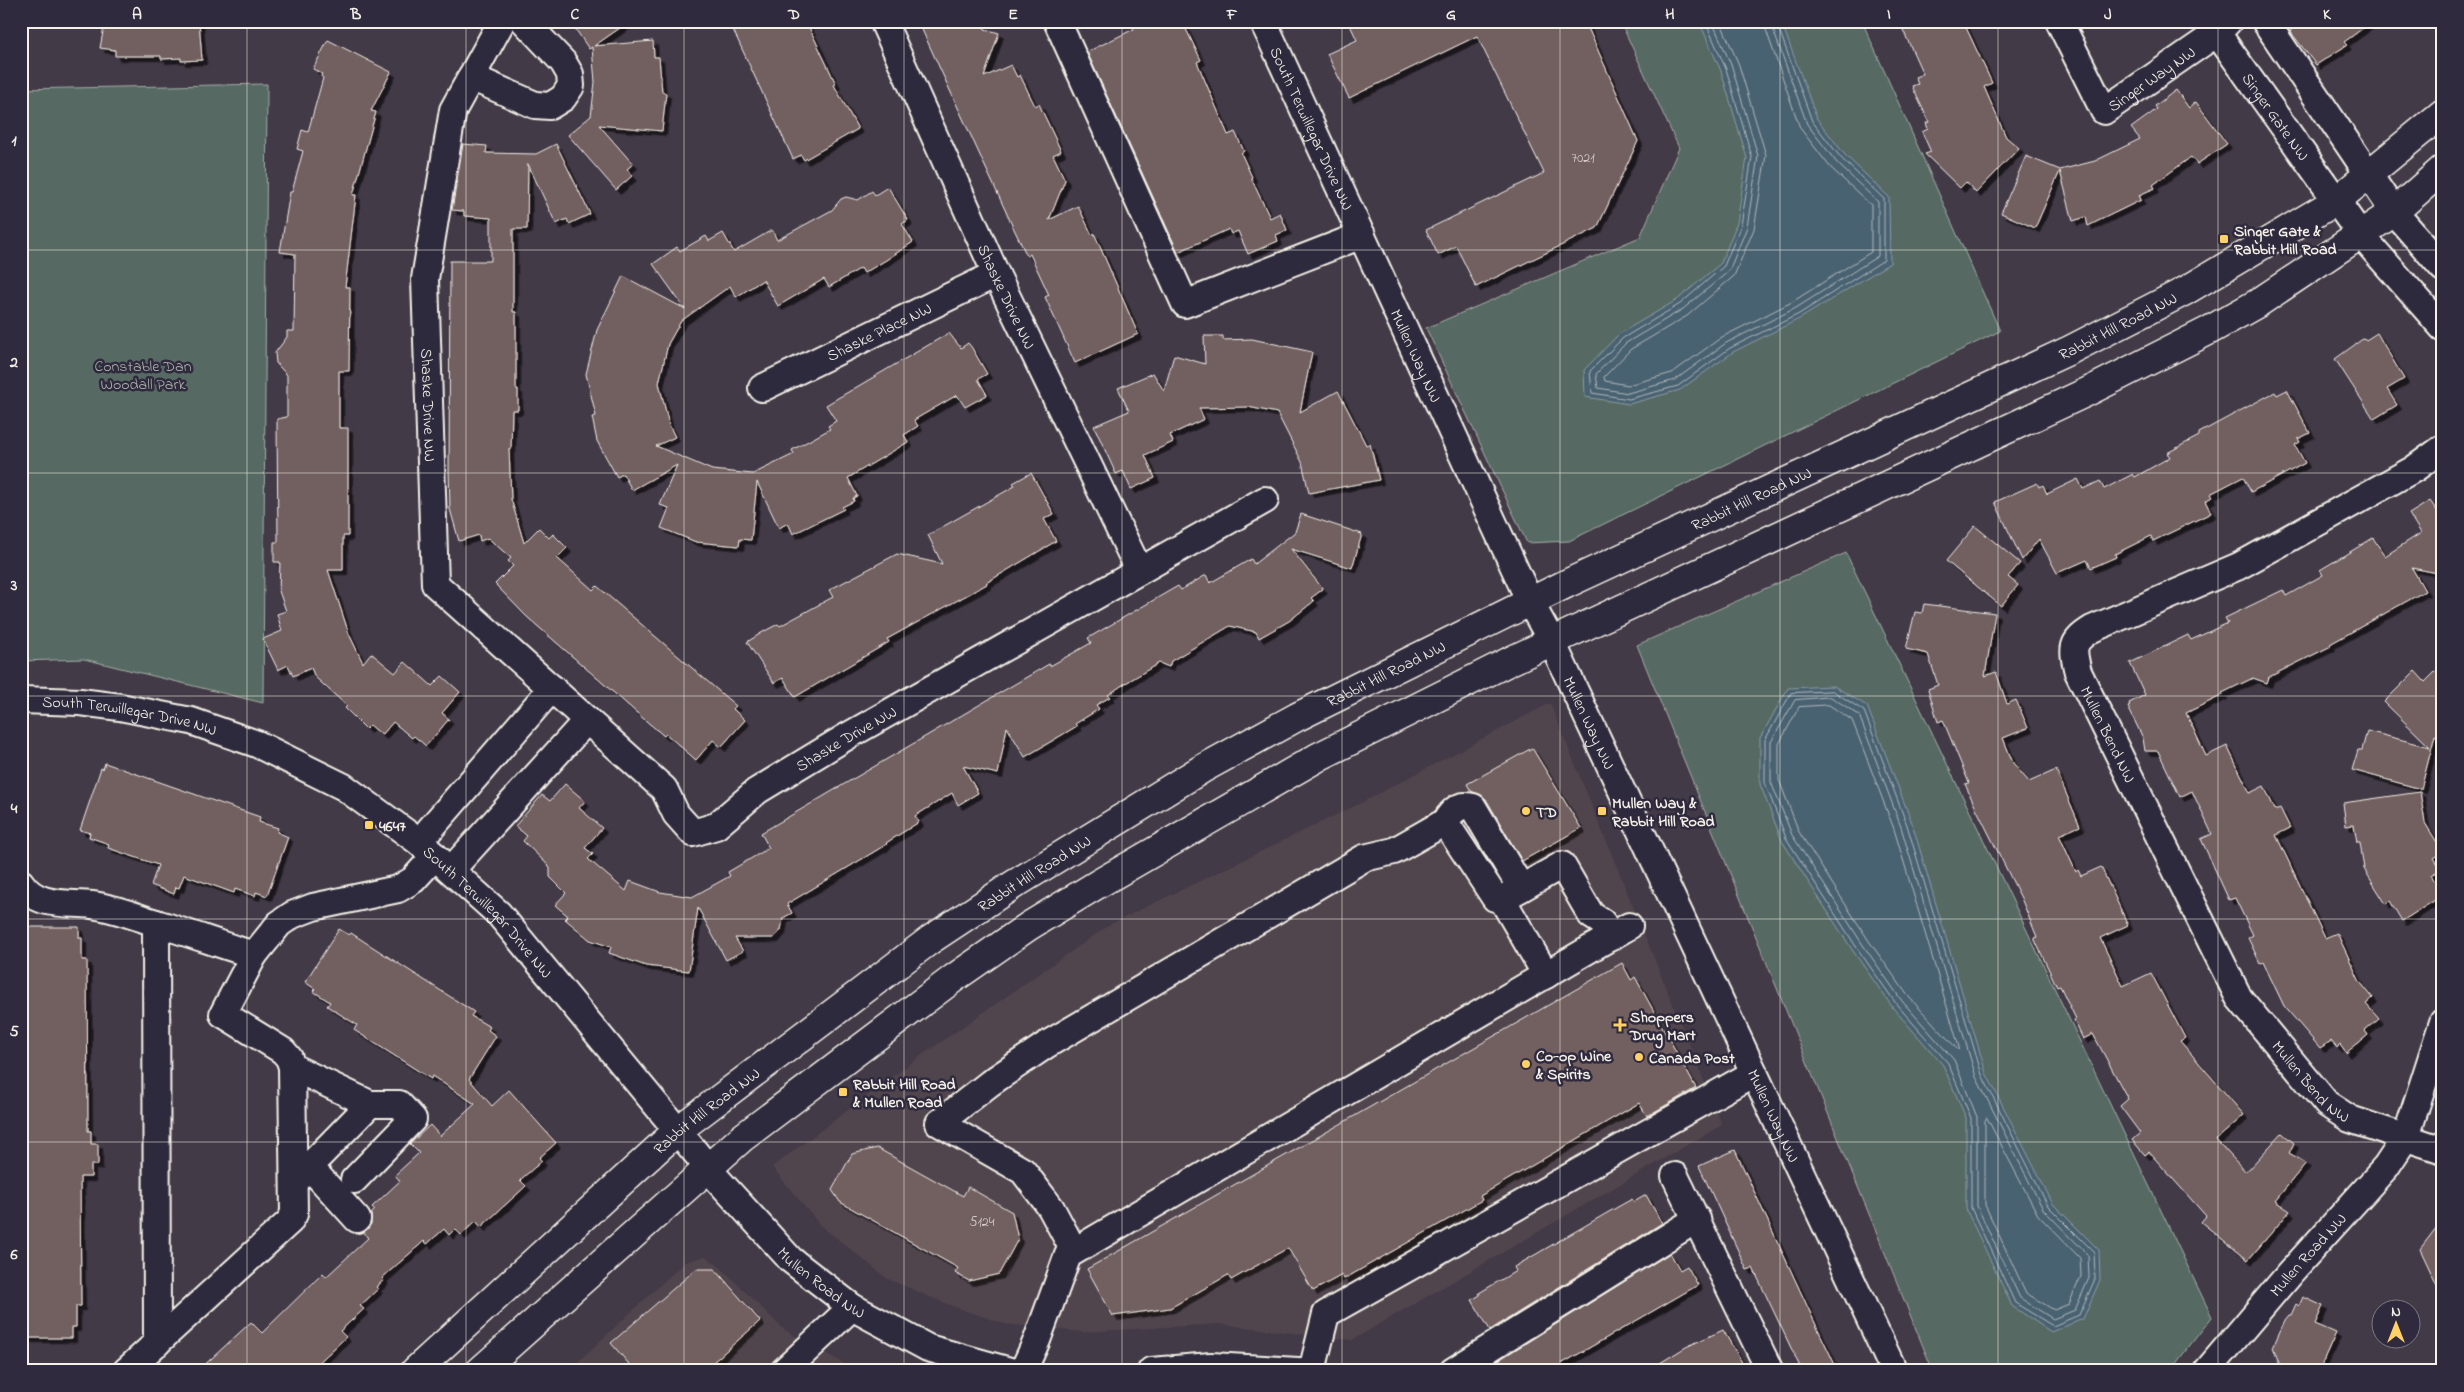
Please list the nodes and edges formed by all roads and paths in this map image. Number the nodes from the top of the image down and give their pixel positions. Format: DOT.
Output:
graph roads {
  1 [pos="502,21"];
  2 [pos="524,21"];
  3 [pos="883,21"];
  4 [pos="1057,21"];
  5 [pos="1263,21"];
  6 [pos="2059,21"];
  7 [pos="2265,21"];
  8 [pos="2223,27"];
  9 [pos="471,77"];
  10 [pos="2443,113"];
  11 [pos="2443,169"];
  12 [pos="2368,175"];
  13 [pos="2336,200"];
  14 [pos="2394,212"];
  15 [pos="2360,234"];
  16 [pos="1362,235"];
  17 [pos="2443,268"];
  18 [pos="996,274"];
  19 [pos="2443,328"];
  20 [pos="762,388"];
  21 [pos="2443,448"];
  22 [pos="1265,500"];
  23 [pos="1139,570"];
  24 [pos="1530,602"];
  25 [pos="1552,642"];
  26 [pos="552,688"];
  27 [pos="21,700"];
  28 [pos="587,720"];
  29 [pos="435,856"];
  30 [pos="21,883"];
  31 [pos="1511,893"];
  32 [pos="156,923"];
  33 [pos="254,955"];
  34 [pos="1546,975"];
  35 [pos="2443,1022"];
  36 [pos="292,1066"];
  37 [pos="1754,1073"];
  38 [pos="370,1104"];
  39 [pos="677,1131"];
  40 [pos="2406,1137"];
  41 [pos="2443,1150"];
  42 [pos="708,1167"];
  43 [pos="302,1174"];
  44 [pos="1675,1176"];
  45 [pos="354,1180"];
  46 [pos="357,1219"];
  47 [pos="1696,1219"];
  48 [pos="1074,1251"];
  49 [pos="852,1307"];
  50 [pos="157,1342"];
  51 [pos="1764,1369"];
  52 [pos="126,1371"];
  53 [pos="416,1371"];
  54 [pos="480,1371"];
  55 [pos="784,1371"];
  56 [pos="1010,1371"];
  57 [pos="1023,1371"];
  58 [pos="1151,1371"];
  59 [pos="1155,1371"];
  60 [pos="1298,1371"];
  61 [pos="1312,1371"];
  62 [pos="1453,1371"];
  63 [pos="1894,1371"];
  64 [pos="2207,1371"];
  1 -- 9 [label="street, Shaske Drive NW"];
  2 -- 9 [label="street"];
  3 -- 18 [label="street, Shaske Drive NW"];
  4 -- 16 [label="street"];
  5 -- 16 [label="street, South Terwillegar Drive NW"];
  6 -- 8 [label="street, Singer Way NW"];
  7 -- 12 [label="street"];
  8 -- 13 [label="street, Singer Gate NW"];
  9 -- 26 [label="street, Shaske Drive NW"];
  10 -- 12 [label="main road, Rabbit Hill Road NW"];
  11 -- 14 [label="main road"];
  12 -- 13 [label="main road, Rabbit Hill Road NW"];
  12 -- 14 [label="street"];
  13 -- 15 [label="street, Singer Gate NW"];
  13 -- 24 [label="main road, Rabbit Hill Road NW"];
  14 -- 15 [label="main road"];
  14 -- 17 [label="street"];
  15 -- 19 [label="street, Singer Gate NW"];
  15 -- 25 [label="main road"];
  16 -- 24 [label="street, Mullen Way NW"];
  18 -- 20 [label="street, Shaske Place NW"];
  18 -- 23 [label="street, Shaske Drive NW"];
  21 -- 40 [label="street, Mullen Bend NW"];
  22 -- 23 [label="street, Shaske Drive NW"];
  23 -- 28 [label="street, Shaske Drive NW"];
  24 -- 25 [label="street, Mullen Way NW"];
  24 -- 39 [label="main road, Rabbit Hill Road NW"];
  25 -- 37 [label="street, Mullen Way NW"];
  25 -- 42 [label="main road"];
  26 -- 28 [label="street, Shaske Drive NW"];
  26 -- 29 [label="street"];
  27 -- 29 [label="street, South Terwillegar Drive NW"];
  28 -- 29 [label="street"];
  29 -- 33 [label="street"];
  29 -- 39 [label="street, South Terwillegar Drive NW"];
  30 -- 32 [label="street"];
  31 -- 34 [label="street"];
  31 -- 34 [label="street"];
  31 -- 48 [label="street"];
  32 -- 33 [label="street"];
  32 -- 50 [label="street"];
  33 -- 36 [label="street"];
  34 -- 48 [label="street"];
  35 -- 40 [label="street, Mullen Road NW"];
  36 -- 38 [label="street"];
  36 -- 43 [label="street"];
  37 -- 61 [label="street"];
  37 -- 63 [label="street, Mullen Way NW"];
  38 -- 43 [label="street"];
  38 -- 45 [label="street"];
  39 -- 42 [label="street, Mullen Road NW"];
  39 -- 53 [label="main road, Rabbit Hill Road NW"];
  40 -- 41 [label="street"];
  40 -- 64 [label="street, Mullen Road NW"];
  42 -- 49 [label="street, Mullen Road NW"];
  42 -- 54 [label="main road"];
  43 -- 46 [label="street"];
  43 -- 50 [label="street"];
  44 -- 47 [label="street"];
  47 -- 51 [label="street"];
  47 -- 62 [label="street"];
  48 -- 57 [label="street"];
  49 -- 55 [label="street"];
  49 -- 56 [label="street, Mullen Road NW"];
  50 -- 52 [label="street"];
  58 -- 59 [label="street"];
  59 -- 60 [label="street"];
}
